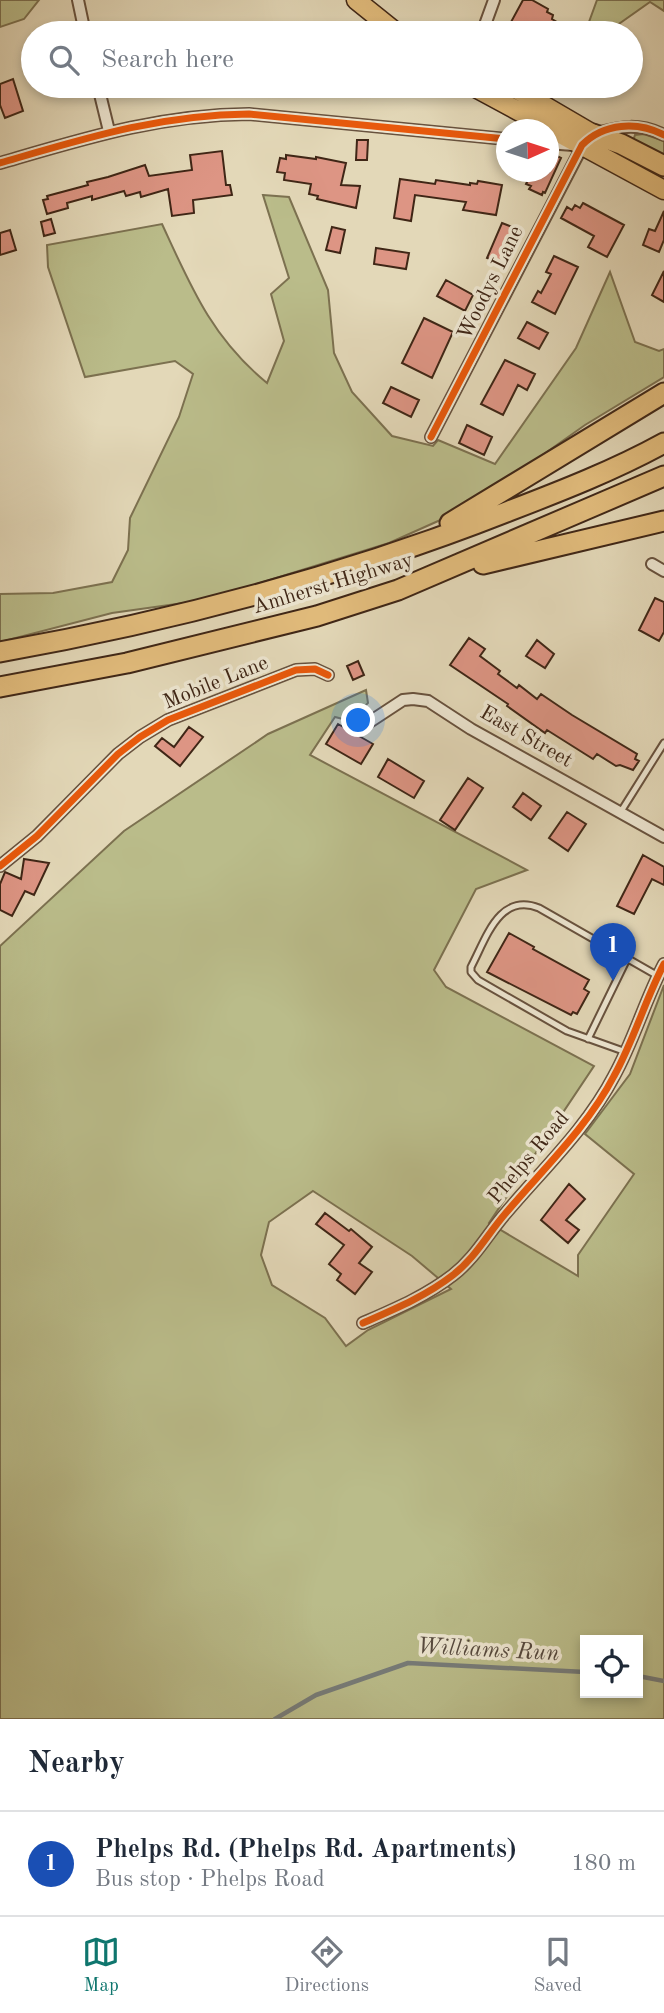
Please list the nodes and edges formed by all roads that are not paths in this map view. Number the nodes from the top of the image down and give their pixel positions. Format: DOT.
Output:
graph roads {
  1 [pos="79,0"];
  2 [pos="356,0"];
  3 [pos="494,0"];
  4 [pos="83,21"];
  5 [pos="383,21"];
  6 [pos="486,21"];
  7 [pos="101,98"];
  8 [pos="498,98"];
  9 [pos="528,98"];
  10 [pos="109,131"];
  11 [pos="664,135"];
  12 [pos="496,138"];
  13 [pos="588,140"];
  14 [pos="559,142"];
  15 [pos="0,163"];
  16 [pos="664,166"];
  17 [pos="664,172"];
  18 [pos="664,190"];
  19 [pos="664,393"];
  20 [pos="431,437"];
  21 [pos="664,443"];
  22 [pos="664,476"];
  23 [pos="664,521"];
  24 [pos="360,564"];
  25 [pos="652,564"];
  26 [pos="664,570"];
  27 [pos="398,590"];
  28 [pos="0,652"];
  29 [pos="328,675"];
  30 [pos="0,687"];
  31 [pos="368,723"];
  32 [pos="664,743"];
  33 [pos="620,813"];
  34 [pos="664,837"];
  35 [pos="0,866"];
  36 [pos="627,959"];
  37 [pos="664,964"];
  38 [pos="658,976"];
  39 [pos="588,1039"];
  40 [pos="626,1052"];
  41 [pos="363,1323"];
  1 -- 4 [label="street"];
  2 -- 5 [label="main road"];
  3 -- 6 [label="street"];
  7 -- 10 [label="street"];
  8 -- 13 [label="main road"];
  9 -- 13 [label="main road"];
  10 -- 12 [label="street"];
  10 -- 15 [label="street"];
  11 -- 13 [label="street"];
  13 -- 14 [label="street"];
  13 -- 16 [label="highway"];
  13 -- 17 [label="main road"];
  13 -- 18 [label="main road"];
  13 -- 20 [label="street, Woodys Lane"];
  19 -- 24 [label="highway"];
  21 -- 24 [label="highway, Amherst Highway"];
  22 -- 27 [label="highway, Amherst Highway"];
  23 -- 27 [label="highway"];
  24 -- 28 [label="highway, Amherst Highway"];
  25 -- 26 [label="street"];
  27 -- 30 [label="highway, Amherst Highway"];
  29 -- 35 [label="street, Mobile Lane"];
  31 -- 33 [label="street, East Street"];
  32 -- 33 [label="lane"];
  33 -- 34 [label="street, East Street"];
  36 -- 38 [label="lane"];
  36 -- 39 [label="lane"];
  36 -- 39 [label="lane"];
  37 -- 38 [label="street, Phelps Road"];
  38 -- 40 [label="street, Phelps Road"];
  39 -- 40 [label="lane"];
  40 -- 41 [label="street, Phelps Road"];
}
